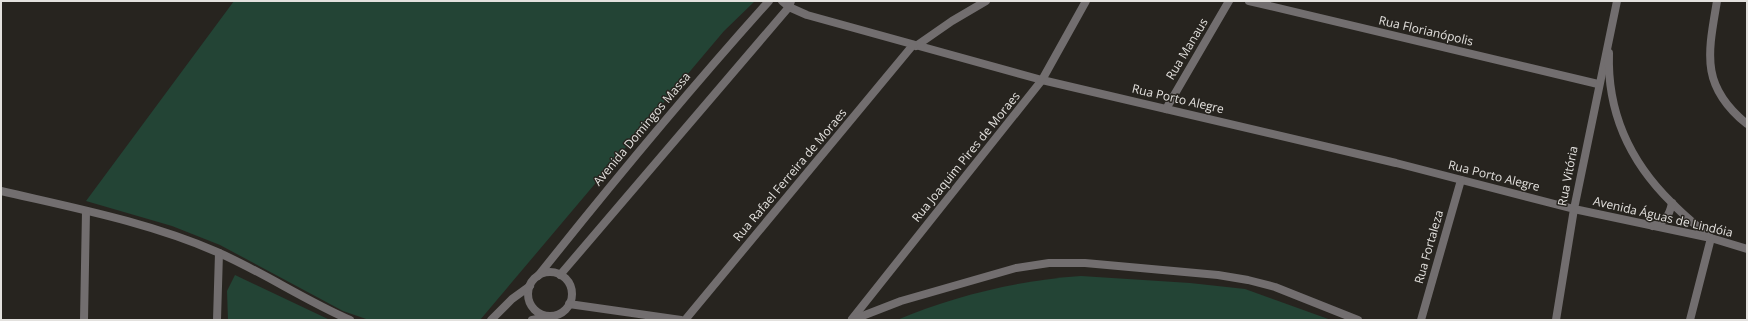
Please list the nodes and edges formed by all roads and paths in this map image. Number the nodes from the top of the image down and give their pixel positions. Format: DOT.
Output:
graph roads {
  1 [pos="769,1"];
  2 [pos="782,1"];
  3 [pos="986,1"];
  4 [pos="1086,1"];
  5 [pos="1229,1"];
  6 [pos="1249,1"];
  7 [pos="1617,1"];
  8 [pos="1717,1"];
  9 [pos="790,4"];
  10 [pos="1610,38"];
  11 [pos="915,46"];
  12 [pos="1042,80"];
  13 [pos="1598,84"];
  14 [pos="1166,109"];
  15 [pos="1747,124"];
  16 [pos="1461,180"];
  17 [pos="1,191"];
  18 [pos="1672,203"];
  19 [pos="1574,209"];
  20 [pos="86,210"];
  21 [pos="1653,226"];
  22 [pos="1710,238"];
  23 [pos="1747,249"];
  24 [pos="219,253"];
  25 [pos="560,275"];
  26 [pos="538,276"];
  27 [pos="530,286"];
  28 [pos="569,304"];
  29 [pos="550,316"];
  30 [pos="84,320"];
  31 [pos="217,320"];
  32 [pos="350,320"];
  33 [pos="491,320"];
  34 [pos="532,320"];
  35 [pos="681,320"];
  36 [pos="684,320"];
  37 [pos="852,320"];
  38 [pos="1358,320"];
  39 [pos="1421,320"];
  40 [pos="1556,320"];
  41 [pos="1690,320"];
  1 -- 26 [label="street, Avenida Domingos Massa"];
  2 -- 9 [label="street, Rua Porto Alegre"];
  3 -- 11 [label="street, Rua Rafael Ferreira de Moraes"];
  4 -- 12 [label="street, Rua Joaquim Pires de Moraes"];
  5 -- 14 [label="street, Rua Manaus"];
  6 -- 13 [label="street, Rua Florianópolis"];
  7 -- 10 [label="street"];
  8 -- 15 [label="street"];
  9 -- 11 [label="street, Rua Porto Alegre"];
  9 -- 25 [label="street"];
  10 -- 13 [label="street, Rua Vitória"];
  10 -- 18 [label="street"];
  11 -- 12 [label="street, Rua Porto Alegre"];
  11 -- 36 [label="street, Rua Rafael Ferreira de Moraes"];
  12 -- 14 [label="street, Rua Porto Alegre"];
  12 -- 37 [label="street, Rua Joaquim Pires de Moraes"];
  13 -- 19 [label="street, Rua Vitória"];
  14 -- 16 [label="street, Rua Porto Alegre"];
  16 -- 19 [label="street, Rua Porto Alegre"];
  16 -- 39 [label="street, Rua Fortaleza"];
  17 -- 20 [label="street"];
  18 -- 21 [label="street"];
  18 -- 22 [label="street"];
  19 -- 21 [label="street, Avenida Águas de Lindóia"];
  19 -- 40 [label="street, Rua Vitória"];
  20 -- 24 [label="street"];
  20 -- 30 [label="street"];
  21 -- 22 [label="street, Avenida Águas de Lindóia"];
  22 -- 23 [label="street, Avenida Águas de Lindóia"];
  22 -- 41 [label="street"];
  24 -- 31 [label="street"];
  24 -- 32 [label="street"];
  25 -- 26 [label="street"];
  25 -- 28 [label="street"];
  26 -- 27 [label="street"];
  27 -- 29 [label="street"];
  27 -- 33 [label="street"];
  28 -- 29 [label="street"];
  28 -- 35 [label="street"];
  29 -- 34 [label="street"];
  37 -- 38 [label="street"];
}
